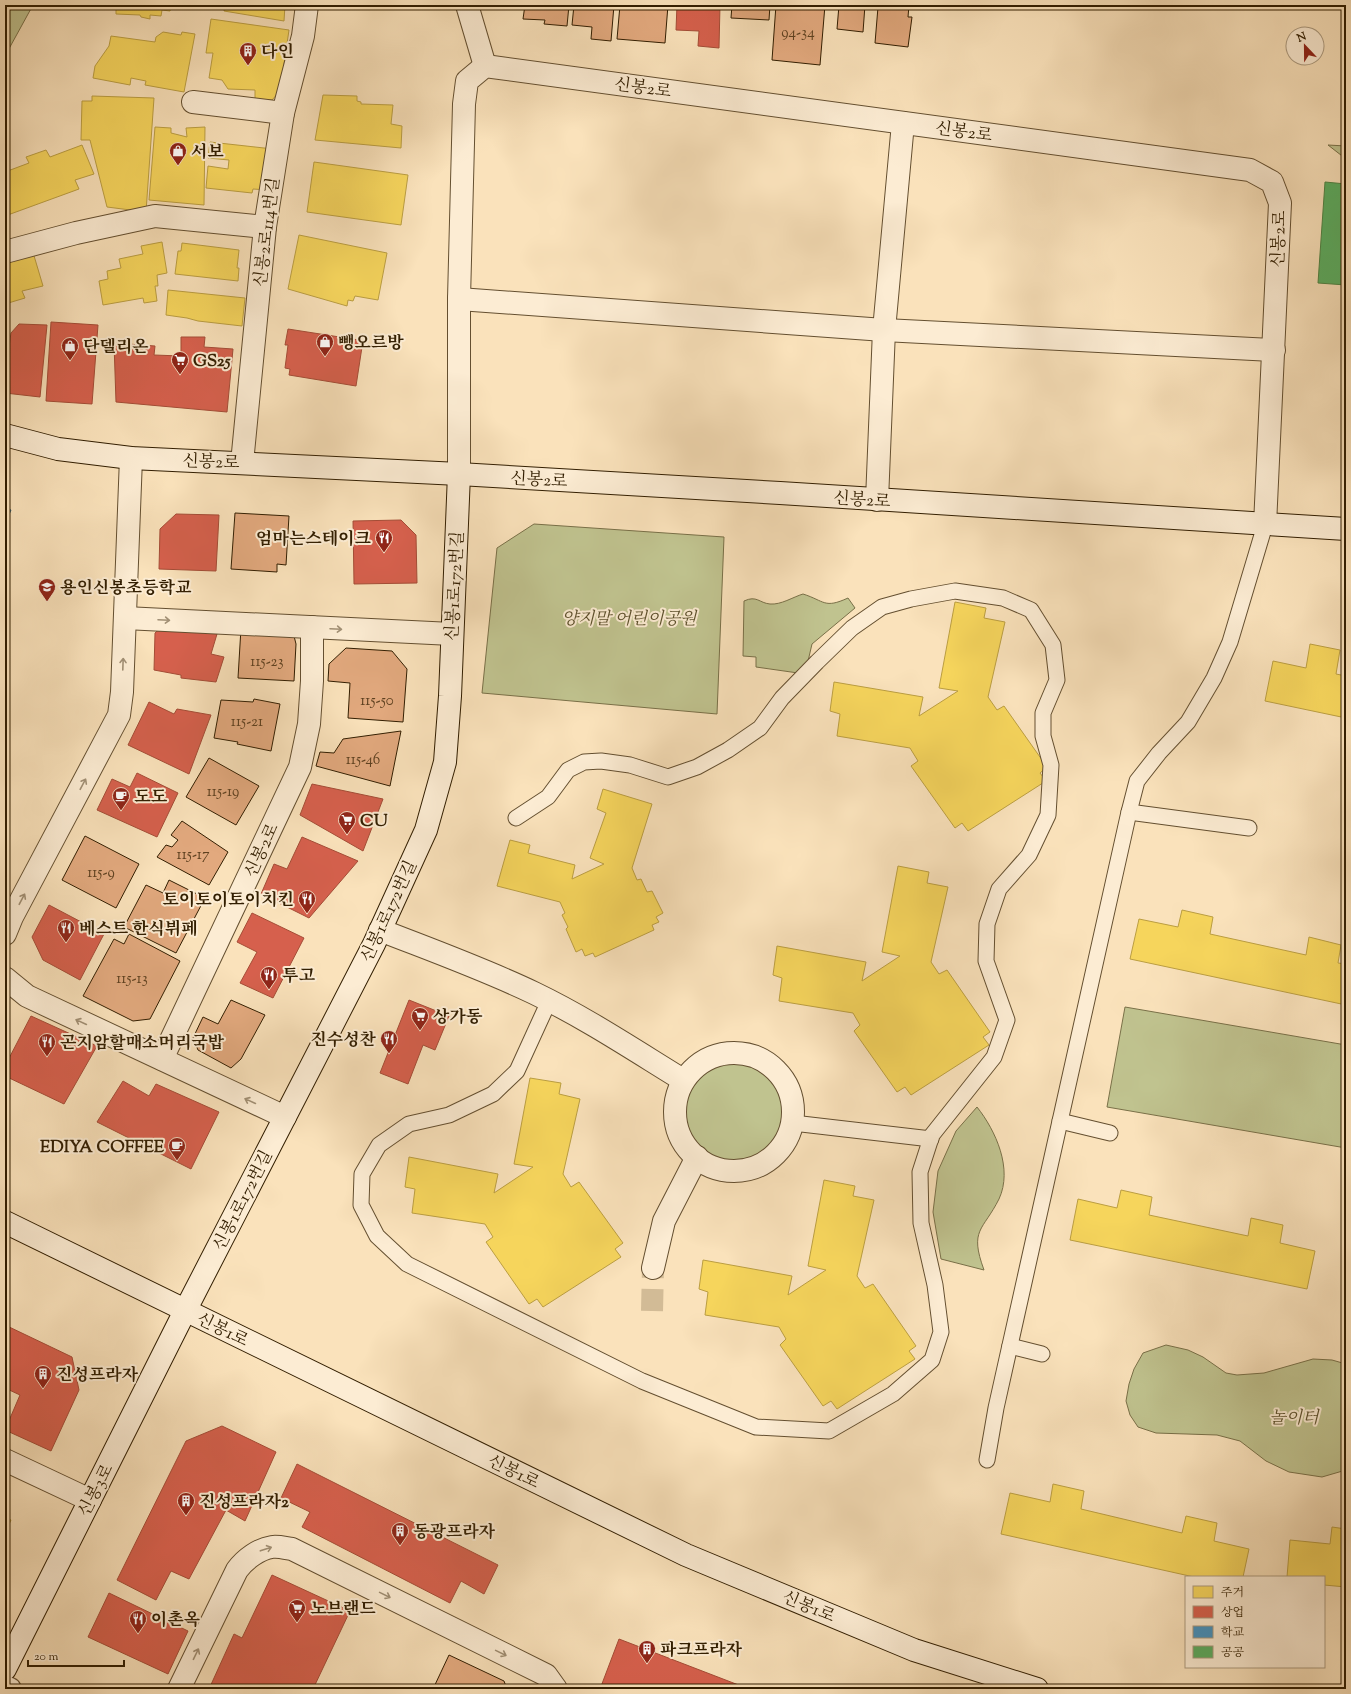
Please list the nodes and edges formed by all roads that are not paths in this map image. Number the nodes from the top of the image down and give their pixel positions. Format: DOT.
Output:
graph roads {
  1 [pos="307,5"];
  2 [pos="467,5"];
  3 [pos="485,66"];
  4 [pos="193,102"];
  5 [pos="283,113"];
  6 [pos="903,123"];
  7 [pos="265,227"];
  8 [pos="5,252"];
  9 [pos="459,299"];
  10 [pos="884,330"];
  11 [pos="1274,350"];
  12 [pos="5,435"];
  13 [pos="131,458"];
  14 [pos="242,463"];
  15 [pos="459,474"];
  16 [pos="877,500"];
  17 [pos="1265,525"];
  18 [pos="1346,529"];
  19 [pos="125,618"];
  20 [pos="312,627"];
  21 [pos="452,634"];
  22 [pos="1129,812"];
  23 [pos="516,818"];
  24 [pos="1249,828"];
  25 [pos="380,930"];
  26 [pos="5,934"];
  27 [pos="5,978"];
  28 [pos="550,1001"];
  29 [pos="162,1060"];
  30 [pos="683,1080"];
  31 [pos="285,1117"];
  32 [pos="1060,1121"];
  33 [pos="793,1123"];
  34 [pos="1110,1133"];
  35 [pos="931,1139"];
  36 [pos="696,1157"];
  37 [pos="5,1222"];
  38 [pos="653,1268"];
  39 [pos="185,1311"];
  40 [pos="1010,1346"];
  41 [pos="1042,1354"];
  42 [pos="5,1460"];
  43 [pos="987,1460"];
  44 [pos="90,1500"];
  45 [pos="5,1669"];
  46 [pos="5,1687"];
  47 [pos="10,1689"];
  48 [pos="179,1689"];
  49 [pos="556,1689"];
  50 [pos="1037,1689"];
  1 -- 5 [label="street, 신봉2로114번길"];
  2 -- 3 [label="street"];
  3 -- 6 [label="street, 신봉2로"];
  3 -- 9 [label="street"];
  4 -- 5 [label="street"];
  5 -- 7 [label="street, 신봉2로114번길"];
  6 -- 10 [label="street"];
  6 -- 11 [label="street, 신봉2로"];
  7 -- 8 [label="street"];
  7 -- 14 [label="street, 신봉2로114번길"];
  9 -- 10 [label="street"];
  9 -- 15 [label="street"];
  10 -- 11 [label="street"];
  10 -- 16 [label="street"];
  11 -- 17 [label="street, 신봉2로"];
  12 -- 13 [label="street, 신봉2로"];
  13 -- 14 [label="street, 신봉2로"];
  13 -- 19 [label="street"];
  14 -- 15 [label="street, 신봉2로"];
  15 -- 16 [label="street, 신봉2로"];
  15 -- 21 [label="street, 신봉1로172번길"];
  16 -- 17 [label="street, 신봉2로"];
  17 -- 18 [label="street, 신봉2로"];
  17 -- 22 [label="lane"];
  19 -- 20 [label="street, one-way"];
  26 -- 19 [label="street, one-way"];
  20 -- 21 [label="street, one-way"];
  20 -- 29 [label="street, 신봉2로"];
  21 -- 25 [label="street, 신봉1로172번길"];
  22 -- 24 [label="lane"];
  22 -- 32 [label="lane"];
  23 -- 35 [label="lane"];
  25 -- 28 [label="street"];
  25 -- 31 [label="street, 신봉1로172번길"];
  29 -- 27 [label="street, one-way"];
  28 -- 30 [label="street"];
  28 -- 35 [label="lane"];
  31 -- 29 [label="street, one-way"];
  30 -- 33 [label="street"];
  30 -- 36 [label="street"];
  31 -- 39 [label="street, 신봉1로172번길"];
  32 -- 34 [label="lane"];
  32 -- 40 [label="lane"];
  33 -- 35 [label="lane"];
  33 -- 36 [label="street"];
  36 -- 38 [label="street"];
  37 -- 39 [label="street, 신봉1로"];
  39 -- 44 [label="street, 신봉3로"];
  39 -- 50 [label="street, 신봉1로"];
  40 -- 41 [label="lane"];
  40 -- 43 [label="lane"];
  42 -- 44 [label="street"];
  44 -- 45 [label="street, 신봉3로"];
  46 -- 47 [label="street"];
  48 -- 49 [label="street, one-way"];
}
